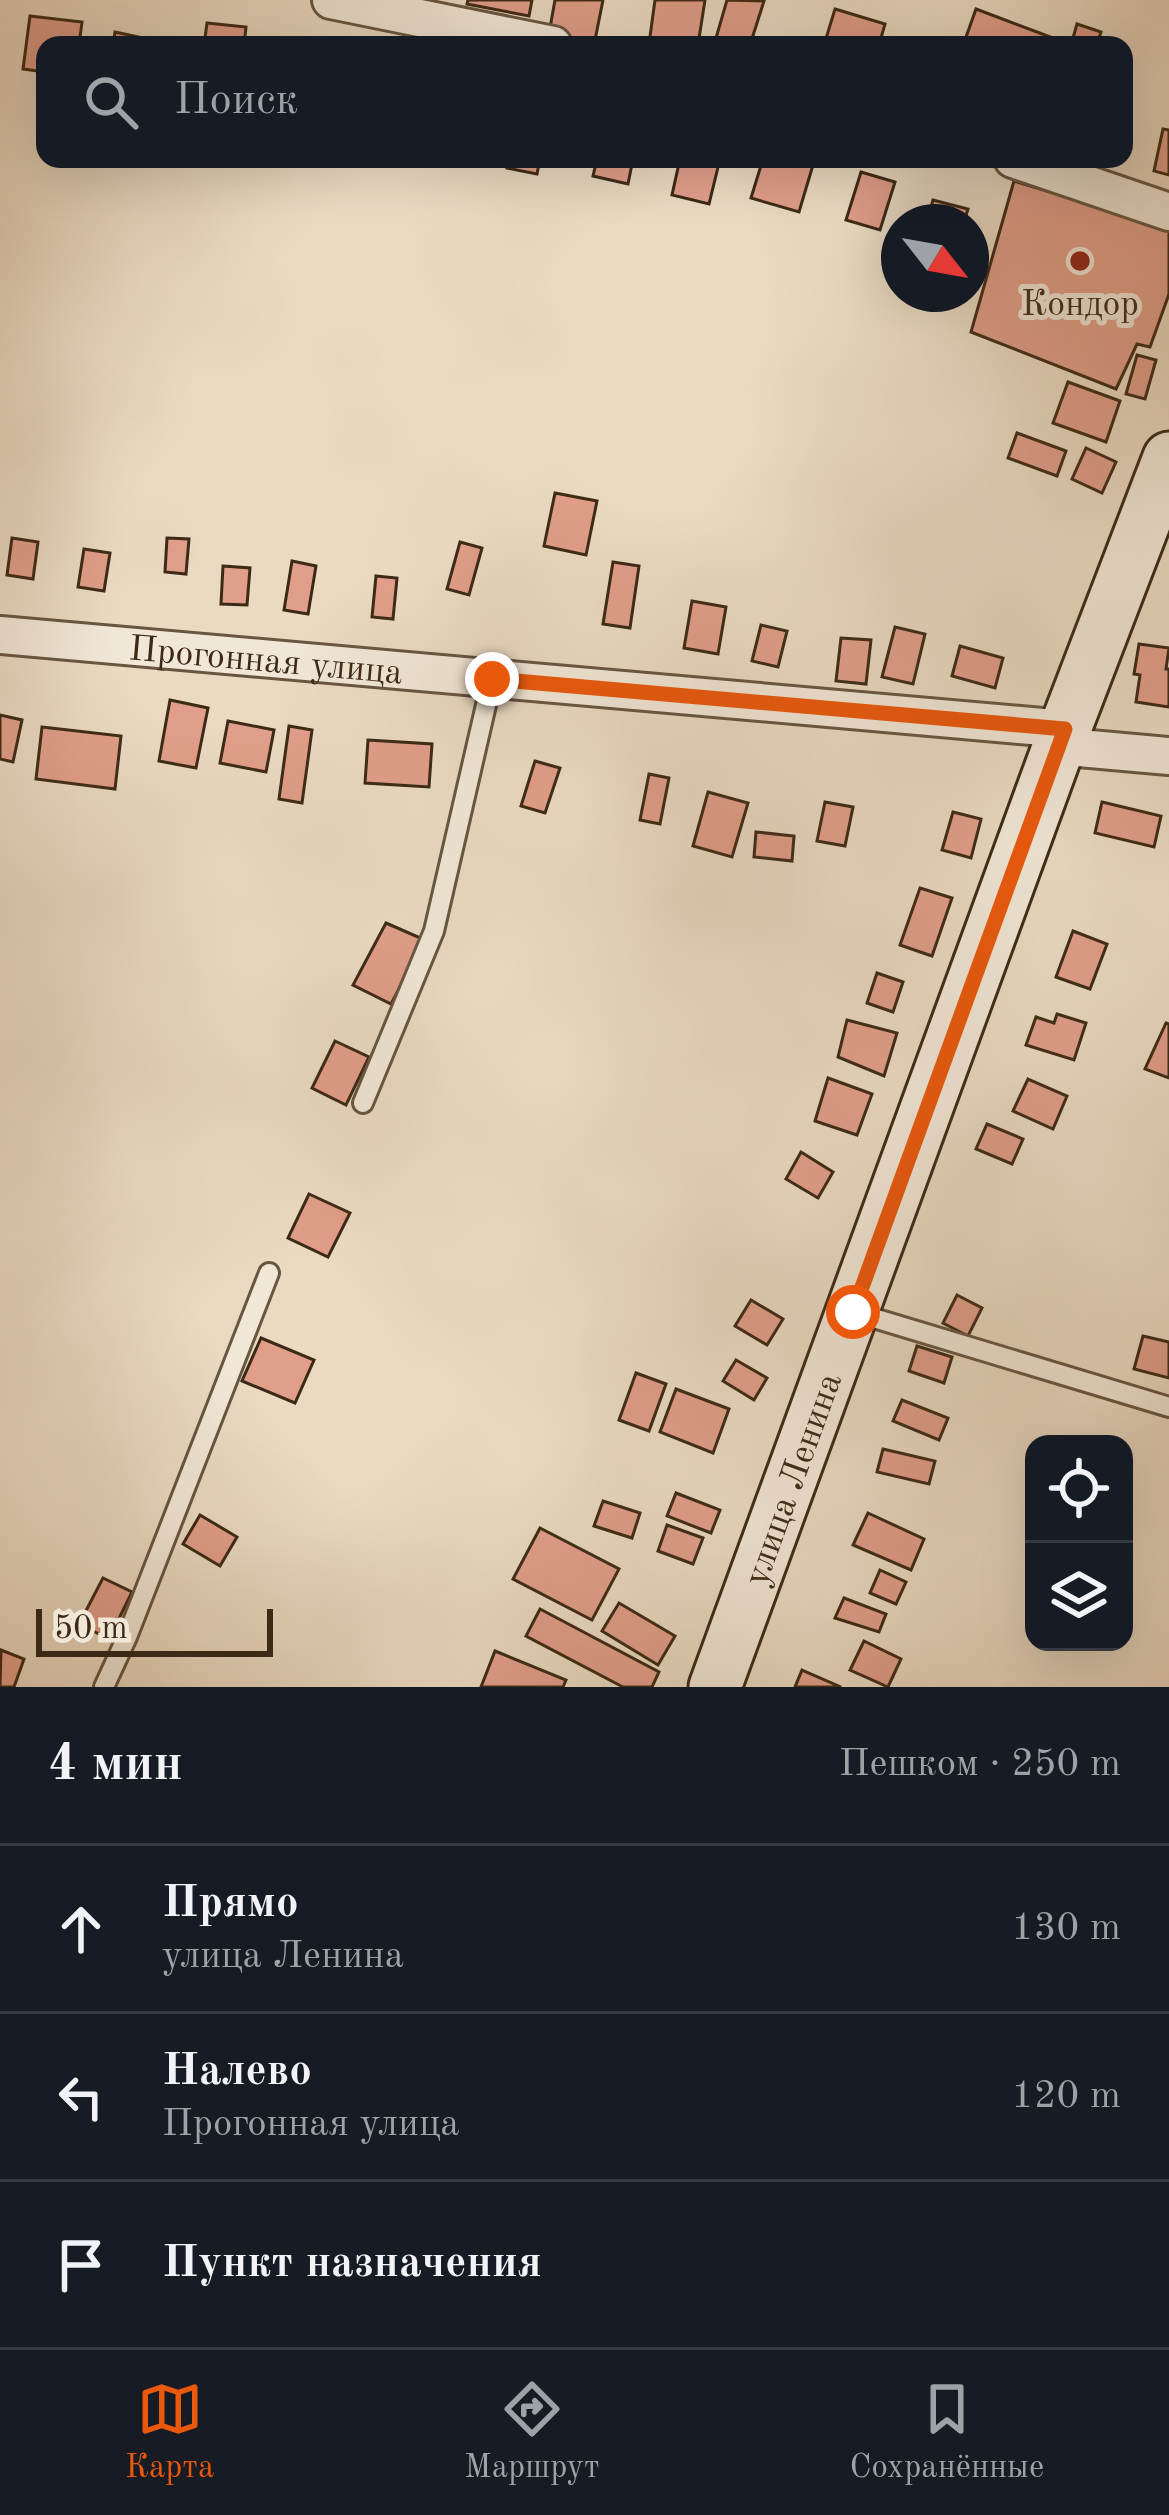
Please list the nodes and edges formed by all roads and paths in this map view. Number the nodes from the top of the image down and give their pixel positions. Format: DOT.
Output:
graph roads {
  1 [pos="331,0"];
  2 [pos="509,36"];
  3 [pos="1039,168"];
  4 [pos="1169,212"];
  5 [pos="1169,458"];
  6 [pos="0,635"];
  7 [pos="492,679"];
  8 [pos="1065,729"];
  9 [pos="1169,756"];
  10 [pos="363,1103"];
  11 [pos="269,1273"];
  12 [pos="853,1312"];
  13 [pos="1169,1407"];
  14 [pos="104,1687"];
  15 [pos="715,1687"];
  1 -- 2 [label="street"];
  3 -- 4 [label="street"];
  5 -- 8 [label="street, улица Ленина"];
  6 -- 7 [label="street, Прогонная улица"];
  7 -- 8 [label="street, Прогонная улица"];
  7 -- 10 [label="lane"];
  8 -- 9 [label="street, Прогонная улица"];
  8 -- 12 [label="street, улица Ленина"];
  11 -- 14 [label="lane"];
  12 -- 13 [label="lane"];
  12 -- 15 [label="street, улица Ленина"];
}
